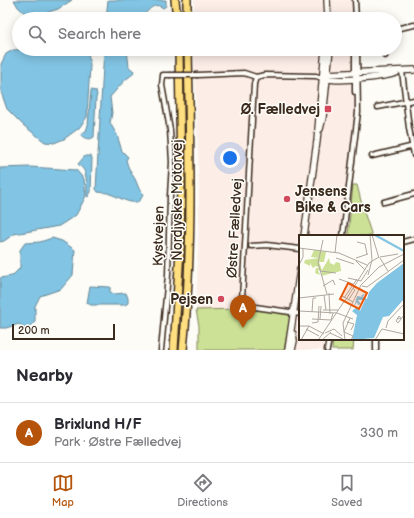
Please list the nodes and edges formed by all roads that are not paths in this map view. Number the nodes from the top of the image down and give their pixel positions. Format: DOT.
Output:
graph roads {
  1 [pos="176,0"];
  2 [pos="327,0"];
  3 [pos="356,0"];
  4 [pos="187,1"];
  5 [pos="177,12"];
  6 [pos="187,12"];
  7 [pos="328,12"];
  8 [pos="356,12"];
  9 [pos="414,25"];
  10 [pos="402,28"];
  11 [pos="179,56"];
  12 [pos="188,56"];
  13 [pos="324,56"];
  14 [pos="328,56"];
  15 [pos="356,56"];
  16 [pos="414,70"];
  17 [pos="402,71"];
  18 [pos="323,76"];
  19 [pos="356,76"];
  20 [pos="256,77"];
  21 [pos="414,100"];
  22 [pos="406,101"];
  23 [pos="378,107"];
  24 [pos="413,146"];
  25 [pos="414,155"];
  26 [pos="372,156"];
  27 [pos="414,194"];
  28 [pos="384,202"];
  29 [pos="304,235"];
  30 [pos="343,235"];
  31 [pos="414,239"];
  32 [pos="404,242"];
  33 [pos="251,246"];
  34 [pos="299,250"];
  35 [pos="299,284"];
  36 [pos="297,314"];
  37 [pos="292,330"];
  38 [pos="175,331"];
  39 [pos="329,340"];
  40 [pos="161,350"];
  41 [pos="171,350"];
  42 [pos="174,350"];
  43 [pos="183,350"];
  44 [pos="288,350"];
  45 [pos="292,350"];
  46 [pos="327,350"];
  1 -- 5 [label="highway"];
  2 -- 7 [label="main road"];
  3 -- 8 [label="street"];
  4 -- 6 [label="highway"];
  9 -- 10 [label="street"];
  11 -- 38 [label="highway, Nordjyske Motorvej"];
  12 -- 43 [label="highway, Nordjyske Motorvej"];
  13 -- 18 [label="main road"];
  14 -- 18 [label="main road"];
  15 -- 19 [label="street"];
  16 -- 17 [label="main road"];
  17 -- 19 [label="main road"];
  17 -- 22 [label="street"];
  18 -- 19 [label="main road"];
  18 -- 20 [label="street"];
  18 -- 29 [label="main road"];
  19 -- 30 [label="street"];
  20 -- 36 [label="street, Østre Fælledvej"];
  20 -- 40 [label="street, Kystvejen, bridge"];
  21 -- 22 [label="street"];
  22 -- 23 [label="street"];
  22 -- 24 [label="street"];
  24 -- 25 [label="street"];
  24 -- 26 [label="street"];
  27 -- 28 [label="street"];
  31 -- 32 [label="street"];
  33 -- 34 [label="street"];
  35 -- 36 [label="main road"];
  36 -- 37 [label="main road"];
  37 -- 44 [label="main road"];
  37 -- 45 [label="main road"];
  38 -- 41 [label="highway"];
  38 -- 42 [label="highway"];
  39 -- 46 [label="street"];
}
